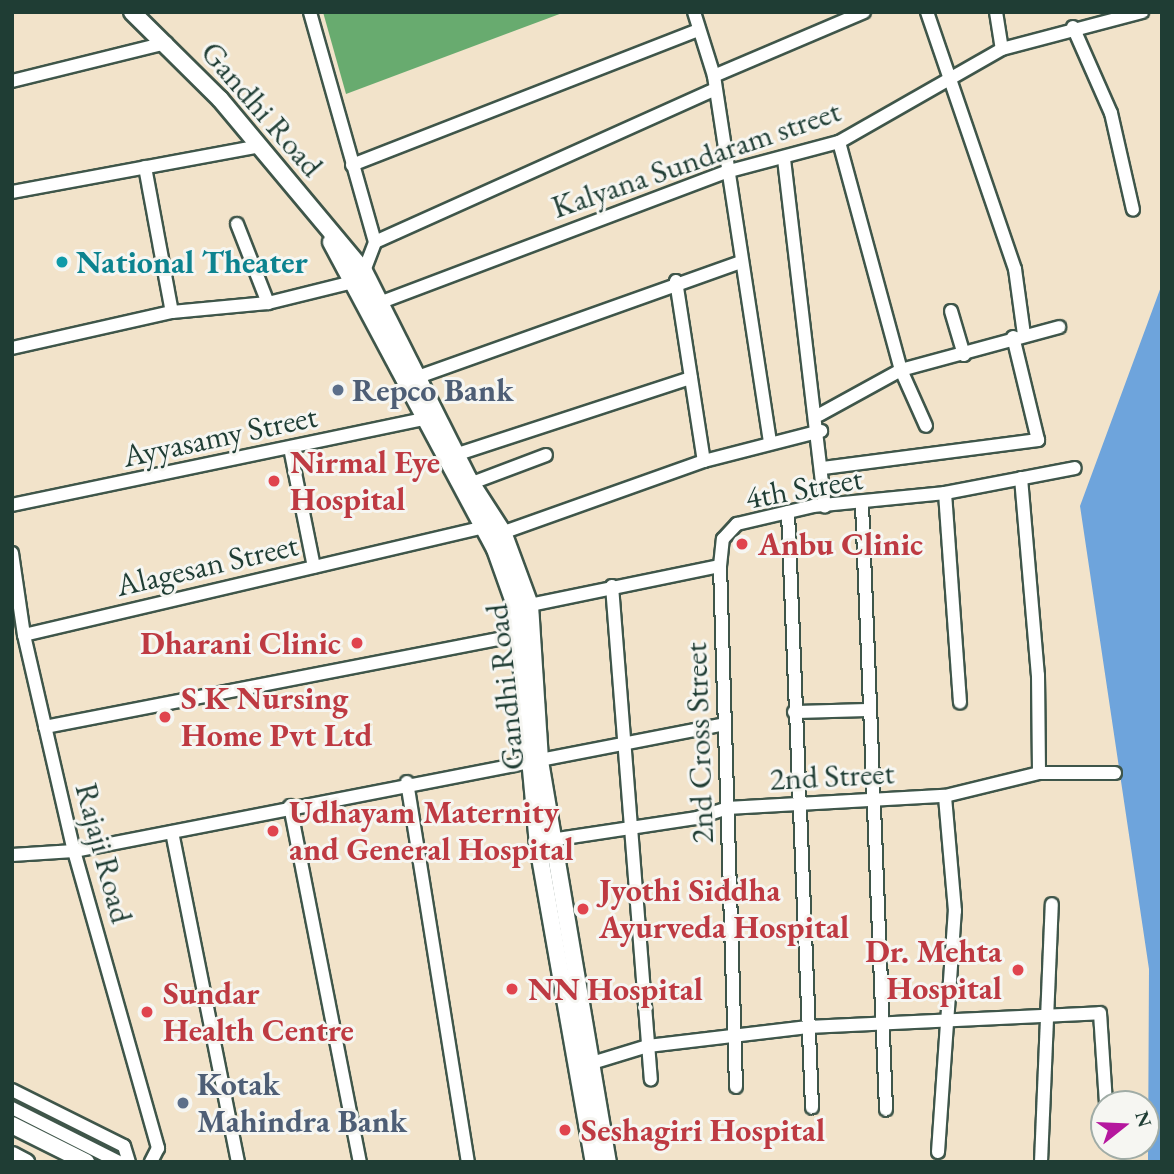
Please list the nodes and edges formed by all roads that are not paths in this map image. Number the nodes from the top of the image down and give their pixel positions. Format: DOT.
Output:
graph roads {
  1 [pos="132,12"];
  2 [pos="310,12"];
  3 [pos="694,12"];
  4 [pos="864,12"];
  5 [pos="927,12"];
  6 [pos="996,12"];
  7 [pos="1142,12"];
  8 [pos="832,18"];
  9 [pos="1096,18"];
  10 [pos="1073,27"];
  11 [pos="698,30"];
  12 [pos="166,43"];
  13 [pos="1002,50"];
  14 [pos="714,76"];
  15 [pos="947,78"];
  16 [pos="12,81"];
  17 [pos="713,90"];
  18 [pos="839,142"];
  19 [pos="260,146"];
  20 [pos="784,159"];
  21 [pos="352,165"];
  22 [pos="145,167"];
  23 [pos="726,172"];
  24 [pos="12,192"];
  25 [pos="1133,210"];
  26 [pos="237,224"];
  27 [pos="375,242"];
  28 [pos="741,262"];
  29 [pos="359,276"];
  30 [pos="676,281"];
  31 [pos="268,303"];
  32 [pos="379,303"];
  33 [pos="951,311"];
  34 [pos="172,312"];
  35 [pos="1059,327"];
  36 [pos="1019,336"];
  37 [pos="12,348"];
  38 [pos="964,355"];
  39 [pos="901,370"];
  40 [pos="418,377"];
  41 [pos="691,378"];
  42 [pos="818,415"];
  43 [pos="431,418"];
  44 [pos="926,426"];
  45 [pos="821,431"];
  46 [pos="770,443"];
  47 [pos="290,448"];
  48 [pos="458,454"];
  49 [pos="546,454"];
  50 [pos="704,461"];
  51 [pos="823,468"];
  52 [pos="1075,468"];
  53 [pos="1021,478"];
  54 [pos="472,483"];
  55 [pos="945,493"];
  56 [pos="862,504"];
  57 [pos="12,505"];
  58 [pos="825,507"];
  59 [pos="788,512"];
  60 [pos="492,532"];
  61 [pos="12,553"];
  62 [pos="720,566"];
  63 [pos="314,567"];
  64 [pos="612,586"];
  65 [pos="14,599"];
  66 [pos="530,605"];
  67 [pos="522,634"];
  68 [pos="24,635"];
  69 [pos="960,702"];
  70 [pos="870,710"];
  71 [pos="794,712"];
  72 [pos="725,724"];
  73 [pos="45,727"];
  74 [pos="624,741"];
  75 [pos="534,762"];
  76 [pos="1039,773"];
  77 [pos="1115,773"];
  78 [pos="407,782"];
  79 [pos="945,796"];
  80 [pos="874,800"];
  81 [pos="796,803"];
  82 [pos="290,806"];
  83 [pos="727,807"];
  84 [pos="630,826"];
  85 [pos="172,832"];
  86 [pos="551,840"];
  87 [pos="74,851"];
  88 [pos="12,855"];
  89 [pos="1052,904"];
  90 [pos="1046,1016"];
  91 [pos="949,1021"];
  92 [pos="883,1022"];
  93 [pos="808,1027"];
  94 [pos="734,1035"];
  95 [pos="648,1046"];
  96 [pos="592,1063"];
  97 [pos="651,1079"];
  98 [pos="736,1087"];
  99 [pos="12,1090"];
  100 [pos="1106,1090"];
  101 [pos="12,1108"];
  102 [pos="812,1108"];
  103 [pos="886,1110"];
  104 [pos="12,1125"];
  105 [pos="938,1152"];
  106 [pos="12,1155"];
  107 [pos="26,1162"];
  108 [pos="86,1162"];
  109 [pos="119,1162"];
  110 [pos="129,1162"];
  111 [pos="151,1162"];
  112 [pos="238,1162"];
  113 [pos="360,1162"];
  114 [pos="468,1162"];
  115 [pos="594,1162"];
  116 [pos="608,1162"];
  117 [pos="1041,1162"];
  1 -- 12 [label="main road, Gandhi Road"];
  2 -- 21 [label="street"];
  3 -- 11 [label="street"];
  4 -- 8 [label="street"];
  5 -- 15 [label="street"];
  6 -- 13 [label="street"];
  7 -- 9 [label="street, Kalyana Sundaram street"];
  8 -- 14 [label="street"];
  9 -- 10 [label="street, Kalyana Sundaram street"];
  10 -- 13 [label="street, Kalyana Sundaram street"];
  10 -- 25 [label="street"];
  11 -- 14 [label="street"];
  11 -- 21 [label="street"];
  12 -- 16 [label="street"];
  12 -- 19 [label="main road, Gandhi Road"];
  13 -- 15 [label="street, Kalyana Sundaram street"];
  14 -- 17 [label="street"];
  15 -- 18 [label="street, Kalyana Sundaram street"];
  15 -- 36 [label="street"];
  17 -- 23 [label="street"];
  17 -- 27 [label="street"];
  18 -- 20 [label="street, Kalyana Sundaram street"];
  18 -- 39 [label="street"];
  19 -- 22 [label="street"];
  19 -- 29 [label="main road, Gandhi Road"];
  20 -- 23 [label="street, Kalyana Sundaram street"];
  20 -- 42 [label="street"];
  21 -- 27 [label="street"];
  22 -- 24 [label="street"];
  22 -- 34 [label="street"];
  23 -- 28 [label="street"];
  23 -- 32 [label="street, Kalyana Sundaram street"];
  26 -- 31 [label="street"];
  27 -- 29 [label="street"];
  28 -- 30 [label="street"];
  28 -- 46 [label="street"];
  29 -- 31 [label="street"];
  29 -- 32 [label="main road, Gandhi Road"];
  29 -- 43 [label="main road, Gandhi Road"];
  30 -- 40 [label="street"];
  30 -- 41 [label="street"];
  31 -- 34 [label="street"];
  32 -- 40 [label="main road, Gandhi Road"];
  33 -- 38 [label="street"];
  34 -- 37 [label="street"];
  35 -- 36 [label="street"];
  36 -- 38 [label="street"];
  36 -- 51 [label="street"];
  38 -- 39 [label="street"];
  39 -- 42 [label="street"];
  39 -- 44 [label="street"];
  40 -- 43 [label="main road, Gandhi Road"];
  41 -- 48 [label="street"];
  41 -- 50 [label="street"];
  42 -- 45 [label="street"];
  43 -- 47 [label="street, Ayyasamy Street"];
  43 -- 48 [label="main road, Gandhi Road"];
  43 -- 60 [label="main road, Gandhi Road"];
  45 -- 46 [label="street, Alagesan Street"];
  45 -- 51 [label="street"];
  46 -- 50 [label="street, Alagesan Street"];
  47 -- 57 [label="street, Ayyasamy Street"];
  47 -- 63 [label="street"];
  48 -- 54 [label="main road, Gandhi Road"];
  49 -- 54 [label="street"];
  50 -- 60 [label="street, Alagesan Street"];
  51 -- 58 [label="street"];
  52 -- 53 [label="street, 4th Street"];
  53 -- 55 [label="street, 4th Street"];
  53 -- 76 [label="street"];
  54 -- 60 [label="main road, Gandhi Road"];
  55 -- 56 [label="street, 4th Street"];
  55 -- 69 [label="street"];
  56 -- 58 [label="street, 4th Street"];
  56 -- 70 [label="street"];
  58 -- 59 [label="street, 4th Street"];
  59 -- 62 [label="street, 4th Street"];
  59 -- 71 [label="street"];
  60 -- 63 [label="street, Alagesan Street"];
  60 -- 66 [label="main road, Gandhi Road"];
  60 -- 67 [label="main road, Gandhi Road"];
  61 -- 65 [label="street, Rajaji Road"];
  62 -- 64 [label="street"];
  62 -- 72 [label="street, 2nd Cross Street"];
  63 -- 68 [label="street, Alagesan Street"];
  64 -- 66 [label="street"];
  64 -- 74 [label="street"];
  65 -- 68 [label="street, Rajaji Road"];
  66 -- 75 [label="main road, Gandhi Road"];
  67 -- 73 [label="street"];
  67 -- 75 [label="main road, Gandhi Road"];
  68 -- 73 [label="street, Rajaji Road"];
  70 -- 71 [label="street"];
  70 -- 80 [label="street"];
  71 -- 81 [label="street"];
  72 -- 74 [label="street"];
  72 -- 83 [label="street, 2nd Cross Street"];
  73 -- 87 [label="street, Rajaji Road"];
  74 -- 75 [label="street"];
  74 -- 84 [label="street"];
  75 -- 78 [label="street"];
  75 -- 86 [label="main road, Gandhi Road"];
  75 -- 115 [label="main road, Gandhi Road"];
  76 -- 77 [label="street, 2nd Street"];
  76 -- 79 [label="street, 2nd Street"];
  78 -- 82 [label="street"];
  78 -- 114 [label="street"];
  79 -- 80 [label="street, 2nd Street"];
  79 -- 91 [label="street"];
  80 -- 81 [label="street, 2nd Street"];
  80 -- 92 [label="street"];
  81 -- 83 [label="street, 2nd Street"];
  81 -- 93 [label="street"];
  82 -- 85 [label="street"];
  82 -- 113 [label="street"];
  83 -- 84 [label="street, 2nd Street"];
  83 -- 94 [label="street, 2nd Cross Street"];
  84 -- 86 [label="street, 2nd Street"];
  84 -- 95 [label="street"];
  85 -- 87 [label="street"];
  85 -- 112 [label="street"];
  86 -- 96 [label="main road, Gandhi Road"];
  87 -- 88 [label="street"];
  87 -- 111 [label="street, Rajaji Road"];
  89 -- 90 [label="street"];
  90 -- 91 [label="street"];
  90 -- 100 [label="street"];
  90 -- 117 [label="street"];
  91 -- 92 [label="street"];
  91 -- 105 [label="street"];
  92 -- 93 [label="street"];
  92 -- 103 [label="street"];
  93 -- 94 [label="street"];
  93 -- 102 [label="street"];
  94 -- 95 [label="street"];
  94 -- 98 [label="street, 2nd Cross Street"];
  95 -- 96 [label="street"];
  95 -- 97 [label="street"];
  96 -- 116 [label="main road, Gandhi Road"];
  99 -- 110 [label="street"];
  101 -- 109 [label="street"];
  104 -- 108 [label="main road"];
  106 -- 107 [label="main road"];
}
